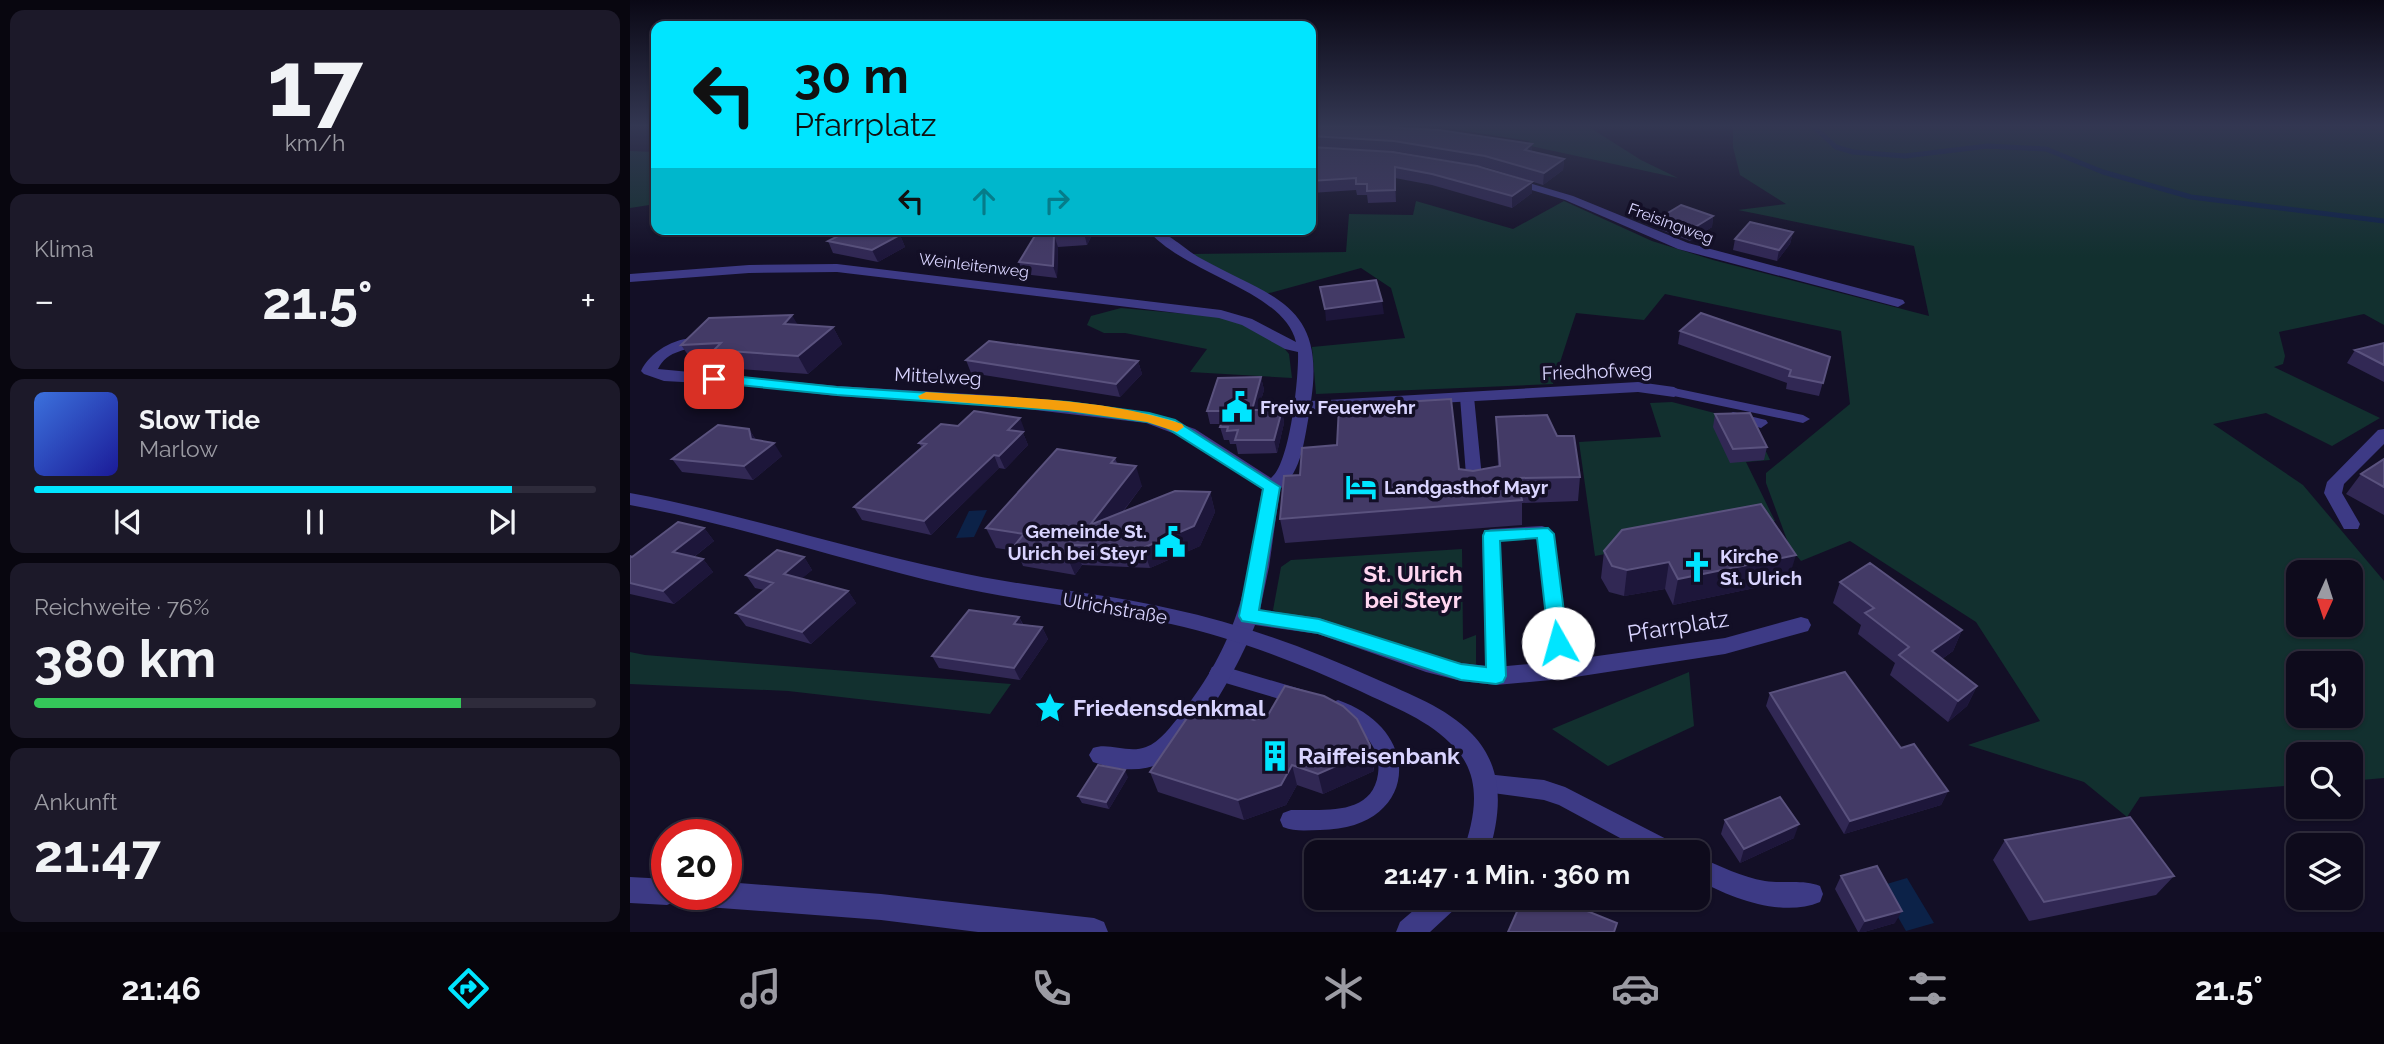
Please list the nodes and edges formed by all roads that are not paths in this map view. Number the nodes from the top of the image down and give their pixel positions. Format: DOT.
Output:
graph roads {
  1 [pos="1491,175"];
  2 [pos="1159,235"];
  3 [pos="630,278"];
  4 [pos="1898,303"];
  5 [pos="702,342"];
  6 [pos="1305,348"];
  7 [pos="1674,392"];
  8 [pos="1467,397"];
  9 [pos="1301,406"];
  10 [pos="1802,419"];
  11 [pos="1761,424"];
  12 [pos="2384,434"];
  13 [pos="1271,487"];
  14 [pos="1475,488"];
  15 [pos="630,499"];
  16 [pos="2351,524"];
  17 [pos="1244,625"];
  18 [pos="1801,625"];
  19 [pos="1562,670"];
  20 [pos="1220,673"];
  21 [pos="1496,676"];
  22 [pos="1101,755"];
  23 [pos="1486,785"];
  24 [pos="1291,820"];
  25 [pos="1479,840"];
  26 [pos="1646,840"];
  27 [pos="1710,873"];
  28 [pos="630,890"];
  29 [pos="651,891"];
  30 [pos="1811,894"];
  31 [pos="742,897"];
  32 [pos="1435,910"];
  33 [pos="1094,932"];
  34 [pos="1410,932"];
  1 -- 4 [label="street, Freisingweg"];
  2 -- 6 [label="street"];
  3 -- 6 [label="street, Weinleitenweg"];
  5 -- 13 [label="street, Mittelweg"];
  6 -- 9 [label="street"];
  7 -- 8 [label="street, Friedhofweg"];
  7 -- 10 [label="lane"];
  7 -- 11 [label="lane, Friedhofweg"];
  8 -- 9 [label="street, Friedhofweg"];
  8 -- 14 [label="lane"];
  9 -- 13 [label="street"];
  12 -- 16 [label="street"];
  13 -- 17 [label="street"];
  15 -- 17 [label="street, Ulrichstraße"];
  17 -- 20 [label="street"];
  17 -- 21 [label="street, Pfarrplatz"];
  17 -- 23 [label="street, Ulrichstraße"];
  18 -- 19 [label="street, Pfarrplatz"];
  19 -- 21 [label="street, Pfarrplatz"];
  19 -- 21 [label="lane"];
  20 -- 22 [label="street"];
  20 -- 24 [label="lane"];
  23 -- 25 [label="street, Ulrichstraße"];
  23 -- 26 [label="lane"];
  27 -- 30 [label="lane"];
  28 -- 29 [label="street"];
  31 -- 33 [label="street"];
  32 -- 34 [label="street"];
}
